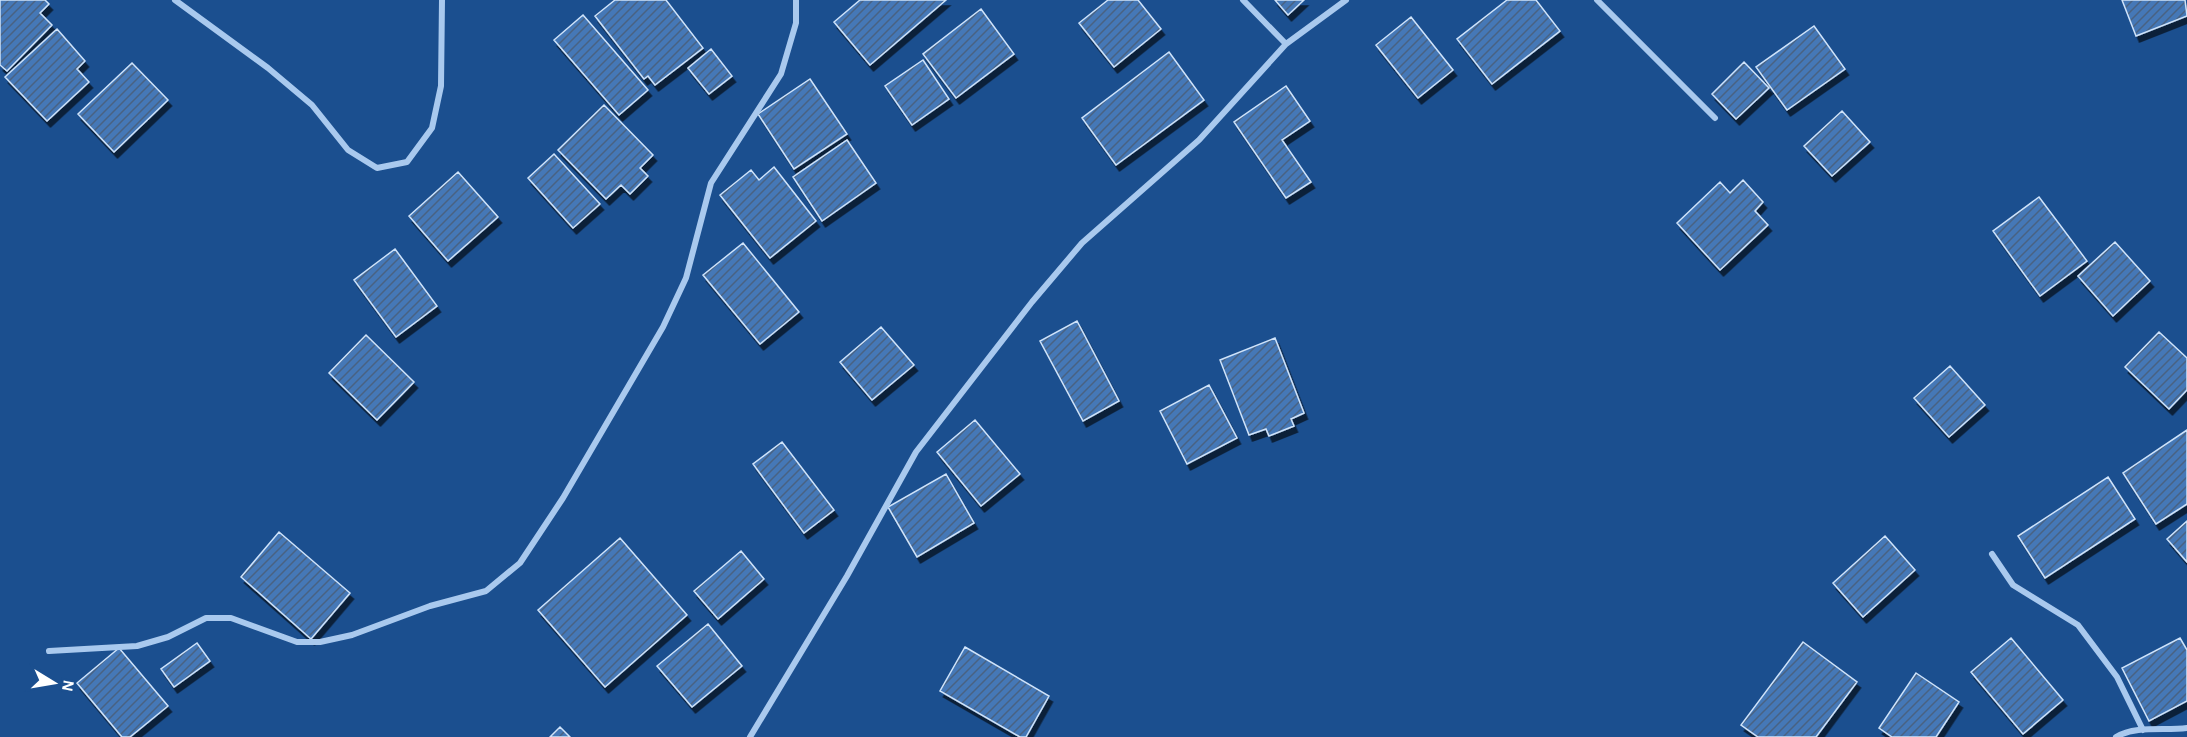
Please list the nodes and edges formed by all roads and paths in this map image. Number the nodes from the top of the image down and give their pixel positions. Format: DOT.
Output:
graph roads {
  1 [pos="176,0"];
  2 [pos="442,0"];
  3 [pos="796,0"];
  4 [pos="1243,0"];
  5 [pos="1346,0"];
  6 [pos="1597,0"];
  7 [pos="1286,44"];
  8 [pos="1715,118"];
  9 [pos="1992,554"];
  10 [pos="49,651"];
  11 [pos="2187,728"];
  12 [pos="2143,730"];
  13 [pos="750,737"];
  14 [pos="2116,737"];
  1 -- 2 [label="street"];
  3 -- 10 [label="street"];
  4 -- 7 [label="street"];
  5 -- 7 [label="street"];
  6 -- 8 [label="street"];
  7 -- 13 [label="street"];
  9 -- 12 [label="street"];
  11 -- 12 [label="street"];
  12 -- 14 [label="street"];
}
